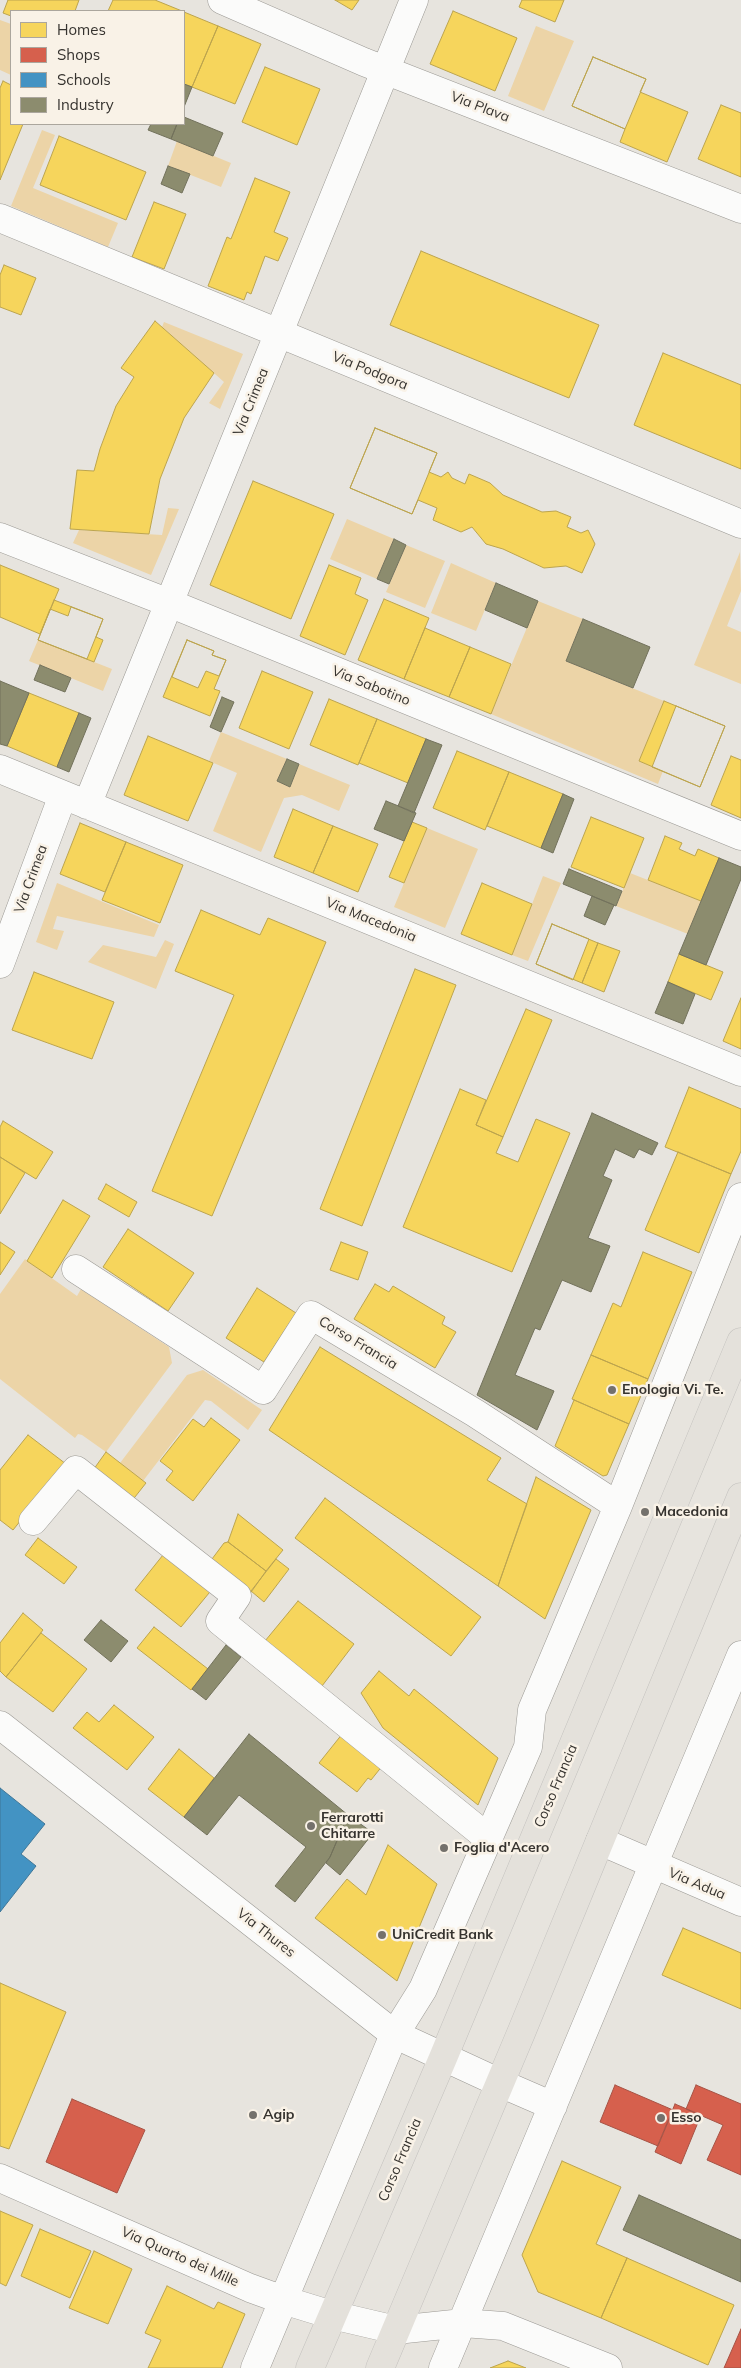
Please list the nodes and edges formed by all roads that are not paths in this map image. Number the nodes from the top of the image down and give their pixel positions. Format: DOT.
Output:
graph roads {
  1 [pos="222,0"];
  2 [pos="414,0"];
  3 [pos="386,70"];
  4 [pos="741,208"];
  5 [pos="0,218"];
  6 [pos="278,333"];
  7 [pos="741,524"];
  8 [pos="0,537"];
  9 [pos="169,603"];
  10 [pos="0,769"];
  11 [pos="75,800"];
  12 [pos="741,836"];
  13 [pos="0,964"];
  14 [pos="741,1072"];
  15 [pos="741,1197"];
  16 [pos="735,1233"];
  17 [pos="76,1269"];
  18 [pos="741,1342"];
  19 [pos="741,1496"];
  20 [pos="618,1506"];
  21 [pos="33,1521"];
  22 [pos="741,1655"];
  23 [pos="0,1725"];
  24 [pos="488,1838"];
  25 [pos="600,1841"];
  26 [pos="654,1865"];
  27 [pos="741,1902"];
  28 [pos="394,2034"];
  29 [pos="443,2058"];
  30 [pos="500,2083"];
  31 [pos="553,2106"];
  32 [pos="0,2178"];
  33 [pos="283,2300"];
  34 [pos="332,2315"];
  35 [pos="464,2323"];
  36 [pos="396,2330"];
  37 [pos="255,2368"];
  38 [pos="310,2368"];
  39 [pos="380,2368"];
  40 [pos="443,2368"];
  41 [pos="608,2368"];
  1 -- 3 [label="street, Via Plava"];
  2 -- 3 [label="street, Via Crimea"];
  3 -- 4 [label="street, Via Plava"];
  3 -- 6 [label="street, Via Crimea"];
  5 -- 6 [label="street, Via Podgora"];
  6 -- 7 [label="street, Via Podgora"];
  6 -- 9 [label="street, Via Crimea"];
  8 -- 9 [label="street, Via Sabotino"];
  9 -- 11 [label="street, Via Crimea"];
  9 -- 12 [label="street, Via Sabotino"];
  10 -- 11 [label="street, Via Macedonia"];
  11 -- 13 [label="street, Via Crimea"];
  11 -- 14 [label="street, Via Macedonia"];
  15 -- 16 [label="street"];
  16 -- 20 [label="street"];
  17 -- 20 [label="street, Corso Francia"];
  18 -- 29 [label="main road, Corso Francia"];
  19 -- 25 [label="main road"];
  20 -- 24 [label="street"];
  21 -- 24 [label="street"];
  22 -- 26 [label="street"];
  23 -- 28 [label="street, Via Thures"];
  24 -- 28 [label="street"];
  25 -- 26 [label="street, Via Adua"];
  25 -- 30 [label="main road"];
  26 -- 27 [label="street, Via Adua"];
  26 -- 31 [label="street"];
  28 -- 29 [label="street, Via Thures"];
  28 -- 33 [label="street"];
  29 -- 30 [label="street, Via Thures"];
  29 -- 34 [label="main road, Corso Francia"];
  30 -- 31 [label="street, Via Thures"];
  30 -- 36 [label="main road"];
  31 -- 35 [label="street"];
  32 -- 33 [label="street, Via Quarto dei Mille"];
  33 -- 34 [label="street, Via Quarto dei Mille"];
  33 -- 37 [label="street"];
  34 -- 36 [label="street, Via Quarto dei Mille"];
  34 -- 38 [label="main road, Corso Francia"];
  35 -- 36 [label="street, Via Quarto dei Mille"];
  35 -- 40 [label="street"];
  35 -- 41 [label="street, Via Quarto dei Mille"];
  36 -- 39 [label="main road"];
}
